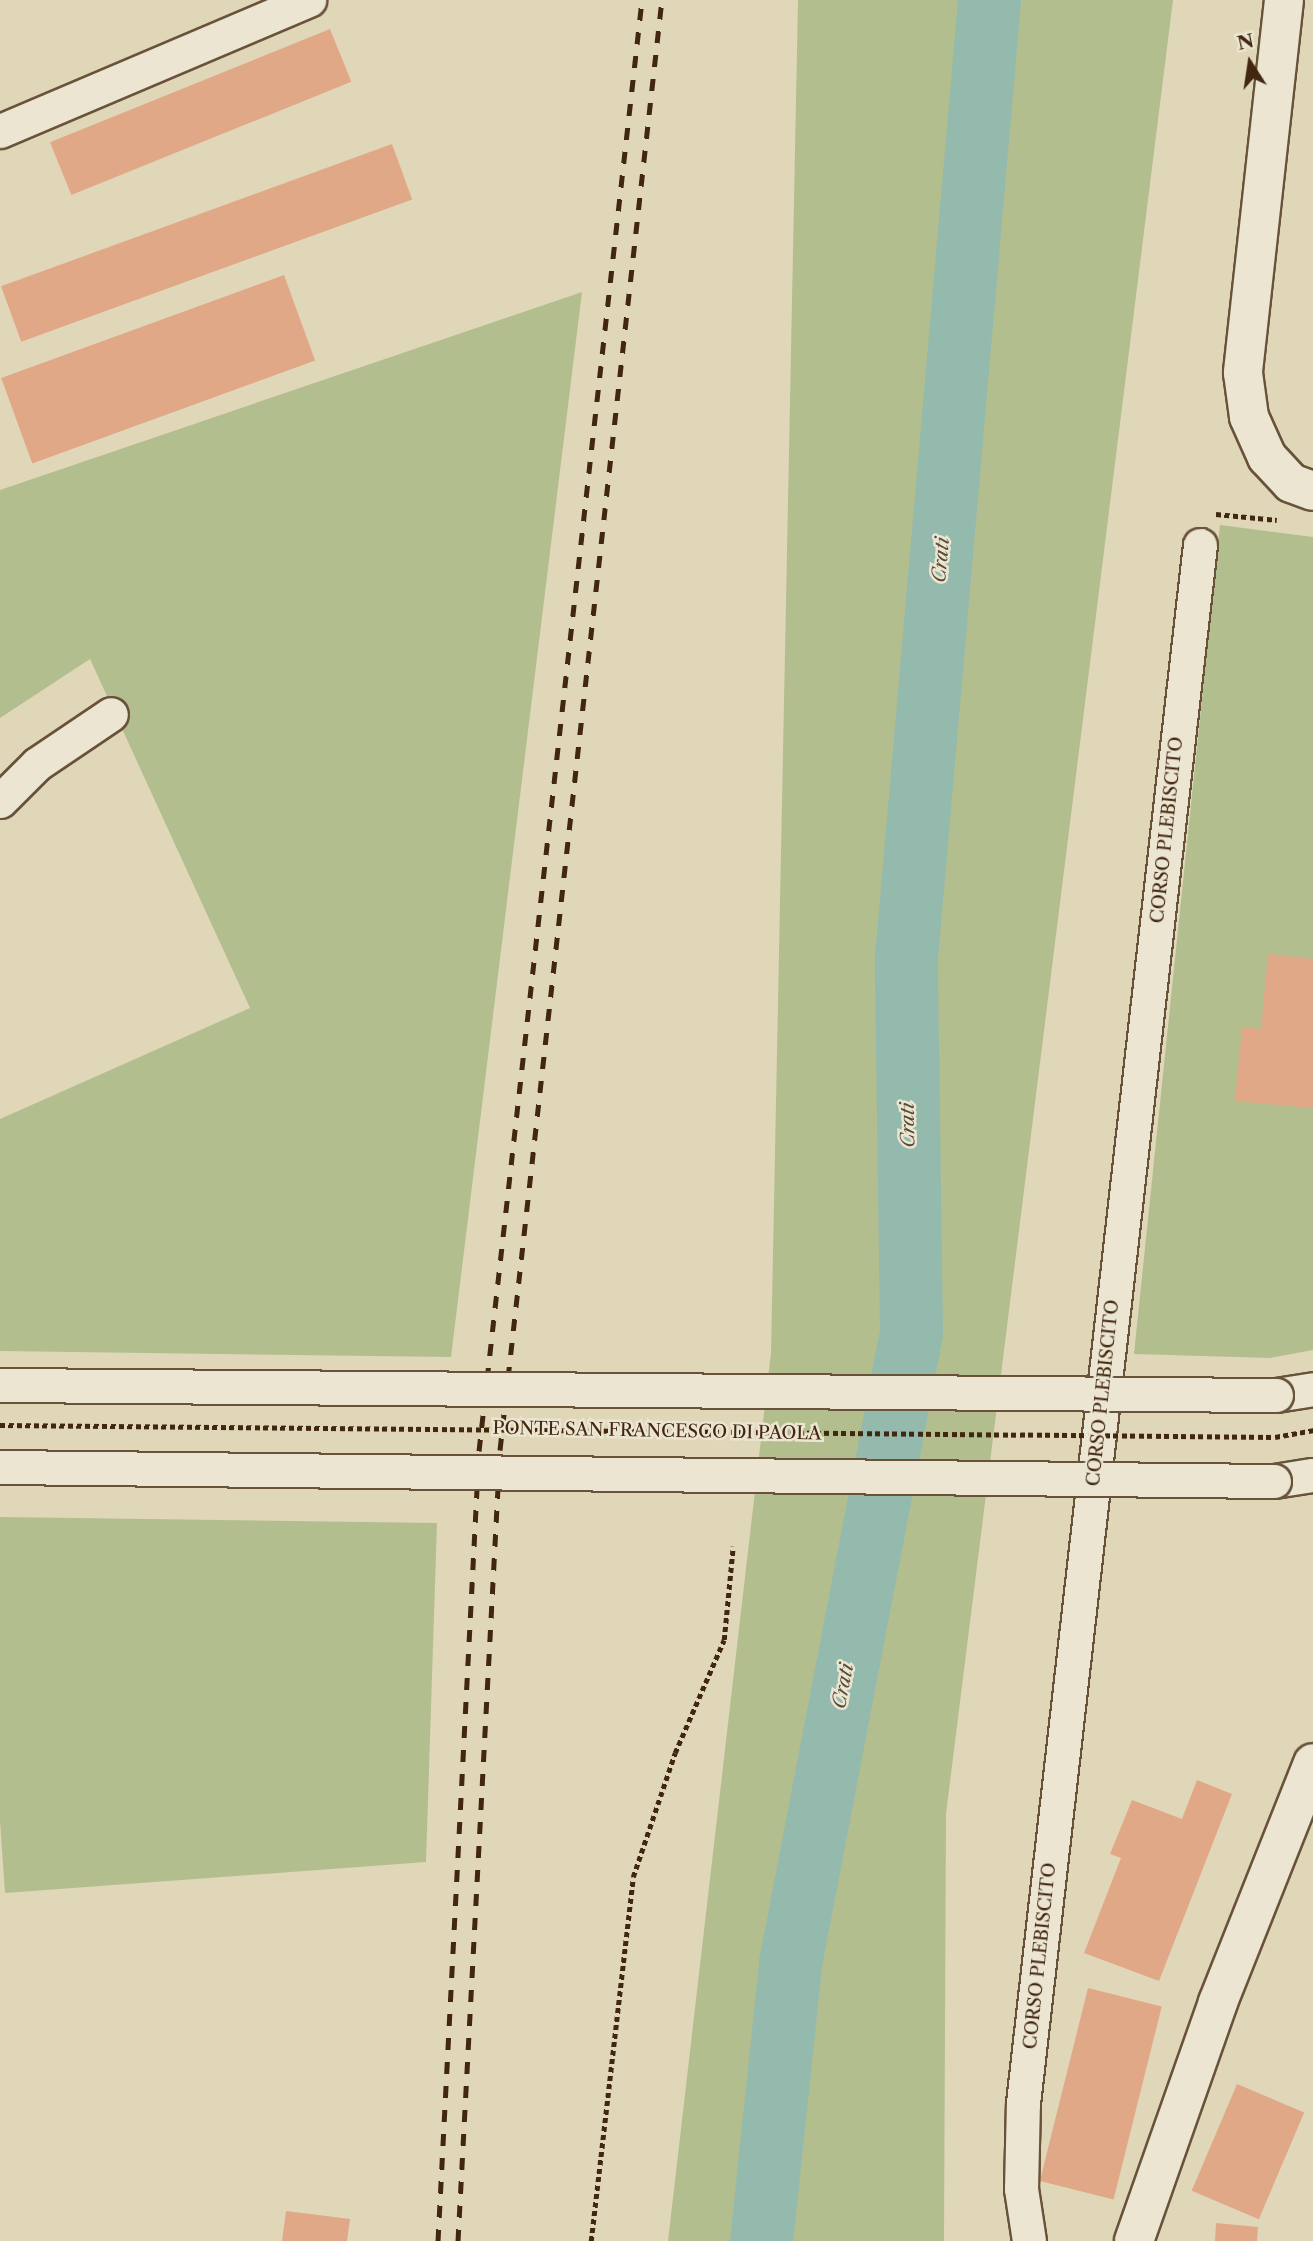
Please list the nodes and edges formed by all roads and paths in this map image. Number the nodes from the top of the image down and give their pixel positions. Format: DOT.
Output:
graph roads {
  1 [pos="309,0"];
  2 [pos="1284,0"];
  3 [pos="0,131"];
  4 [pos="1313,491"];
  5 [pos="1286,521"];
  6 [pos="1200,545"];
  7 [pos="111,714"];
  8 [pos="0,801"];
  9 [pos="0,1385"];
  10 [pos="1313,1389"];
  11 [pos="0,1425"];
  12 [pos="1313,1430"];
  13 [pos="0,1467"];
  14 [pos="1313,1475"];
  15 [pos="733,1546"];
  16 [pos="1313,1763"];
  17 [pos="591,2241"];
  18 [pos="1029,2241"];
  19 [pos="1134,2241"];
  1 -- 3 [label="street"];
  2 -- 4 [label="street"];
  5 -- 6 [label="path"];
  6 -- 18 [label="street, CORSO PLEBISCITO"];
  7 -- 8 [label="street"];
  9 -- 10 [label="street, bridge"];
  11 -- 12 [label="path, PONTE SAN FRANCESCO DI PAOLA, bridge"];
  13 -- 14 [label="street, bridge"];
  15 -- 17 [label="path"];
  16 -- 19 [label="street"];
}
